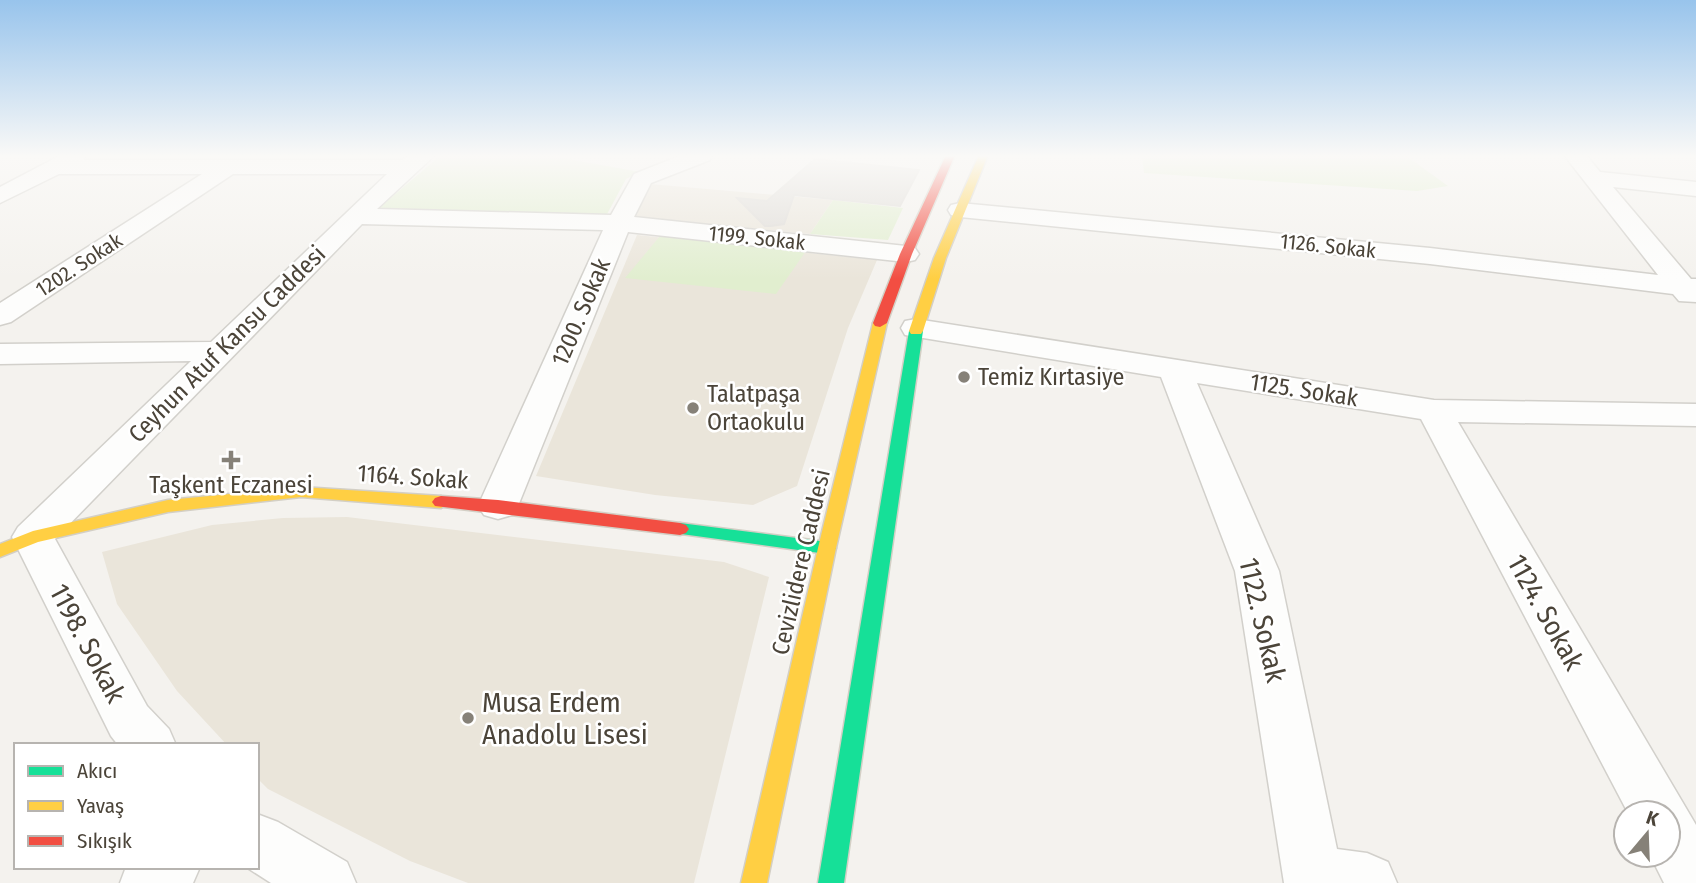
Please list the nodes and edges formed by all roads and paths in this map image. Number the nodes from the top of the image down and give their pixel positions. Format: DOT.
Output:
graph roads {
  1 [pos="183,196"];
  2 [pos="378,196"];
  3 [pos="633,196"];
  4 [pos="932,196"];
  5 [pos="966,196"];
  6 [pos="1609,196"];
  7 [pos="960,210"];
  8 [pos="356,216"];
  9 [pos="619,223"];
  10 [pos="906,254"];
  11 [pos="940,258"];
  12 [pos="1691,293"];
  13 [pos="0,316"];
  14 [pos="916,328"];
  15 [pos="219,351"];
  16 [pos="0,354"];
  17 [pos="1174,369"];
  18 [pos="1434,411"];
  19 [pos="1696,415"];
  20 [pos="498,506"];
  21 [pos="16,544"];
  22 [pos="827,548"];
  23 [pos="148,743"];
  24 [pos="1650,799"];
  25 [pos="259,843"];
  26 [pos="1682,856"];
  27 [pos="168,869"];
  28 [pos="1331,880"];
  29 [pos="1696,882"];
  30 [pos="150,883"];
  31 [pos="326,883"];
  32 [pos="754,883"];
  33 [pos="831,883"];
  1 -- 13 [label="street, 1202. Sokak"];
  2 -- 8 [label="street, Ceyhun Atuf Kansu Caddesi"];
  3 -- 9 [label="street, 1200. Sokak"];
  4 -- 10 [label="main road, Cevizlidere Caddesi"];
  5 -- 7 [label="main road"];
  6 -- 12 [label="street"];
  7 -- 11 [label="main road"];
  7 -- 12 [label="street, 1126. Sokak"];
  8 -- 9 [label="street, 1199. Sokak"];
  8 -- 15 [label="street, Ceyhun Atuf Kansu Caddesi"];
  9 -- 10 [label="street, 1199. Sokak"];
  9 -- 20 [label="street, 1200. Sokak"];
  10 -- 11 [label="main road"];
  10 -- 22 [label="main road, Cevizlidere Caddesi"];
  11 -- 14 [label="main road"];
  14 -- 17 [label="street, 1125. Sokak"];
  14 -- 33 [label="main road"];
  15 -- 16 [label="street"];
  15 -- 21 [label="street, Ceyhun Atuf Kansu Caddesi"];
  17 -- 18 [label="street, 1125. Sokak"];
  17 -- 28 [label="street, 1122. Sokak"];
  18 -- 19 [label="street, 1125. Sokak"];
  18 -- 24 [label="street, 1124. Sokak"];
  20 -- 21 [label="main road, 1164. Sokak"];
  20 -- 22 [label="main road, 1164. Sokak"];
  21 -- 23 [label="street, 1198. Sokak"];
  22 -- 32 [label="main road, Cevizlidere Caddesi"];
  25 -- 31 [label="street"];
  26 -- 29 [label="street"];
  27 -- 30 [label="street"];
}
